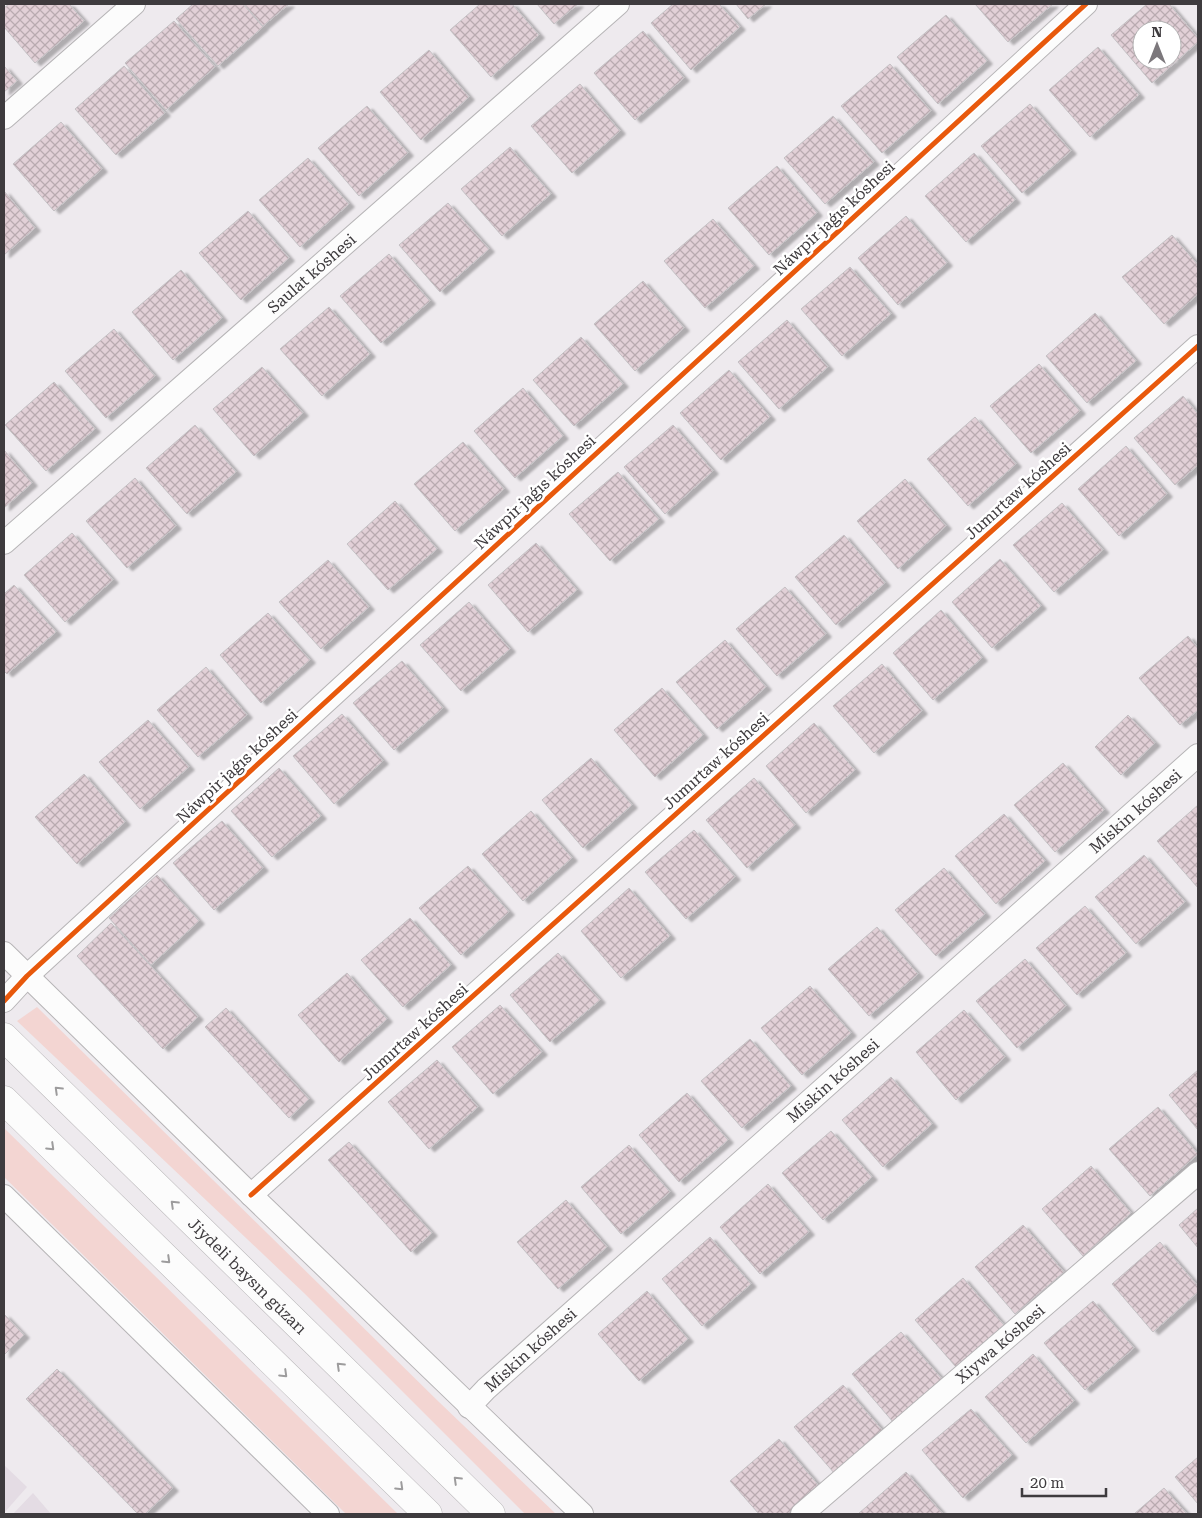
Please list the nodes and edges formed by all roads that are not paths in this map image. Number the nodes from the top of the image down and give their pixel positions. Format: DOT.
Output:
graph roads {
  1 [pos="134,4"];
  2 [pos="618,4"];
  3 [pos="1086,4"];
  4 [pos="4,118"];
  5 [pos="1198,346"];
  6 [pos="4,543"];
  7 [pos="1198,755"];
  8 [pos="4,954"];
  9 [pos="27,976"];
  10 [pos="4,1001"];
  11 [pos="4,1038"];
  12 [pos="4,1100"];
  13 [pos="1198,1173"];
  14 [pos="250,1195"];
  15 [pos="4,1196"];
  16 [pos="469,1407"];
  17 [pos="328,1514"];
  18 [pos="428,1514"];
  19 [pos="491,1514"];
  20 [pos="582,1514"];
  21 [pos="802,1514"];
  1 -- 4 [label="street"];
  2 -- 6 [label="street, Saulat kóshesi"];
  3 -- 9 [label="street, Náwpir jaǵıs kóshesi"];
  5 -- 14 [label="street, Jumırtaw kóshesi"];
  7 -- 16 [label="street, Miskin kóshesi"];
  8 -- 9 [label="street"];
  9 -- 10 [label="street, Náwpir jaǵıs kóshesi"];
  9 -- 14 [label="street"];
  19 -- 11 [label="main road, Jiydeli baysın gúzarı, one-way"];
  12 -- 18 [label="main road, one-way"];
  13 -- 21 [label="street, Xiywa kóshesi"];
  14 -- 16 [label="street"];
  15 -- 17 [label="street"];
  16 -- 20 [label="street"];
}
